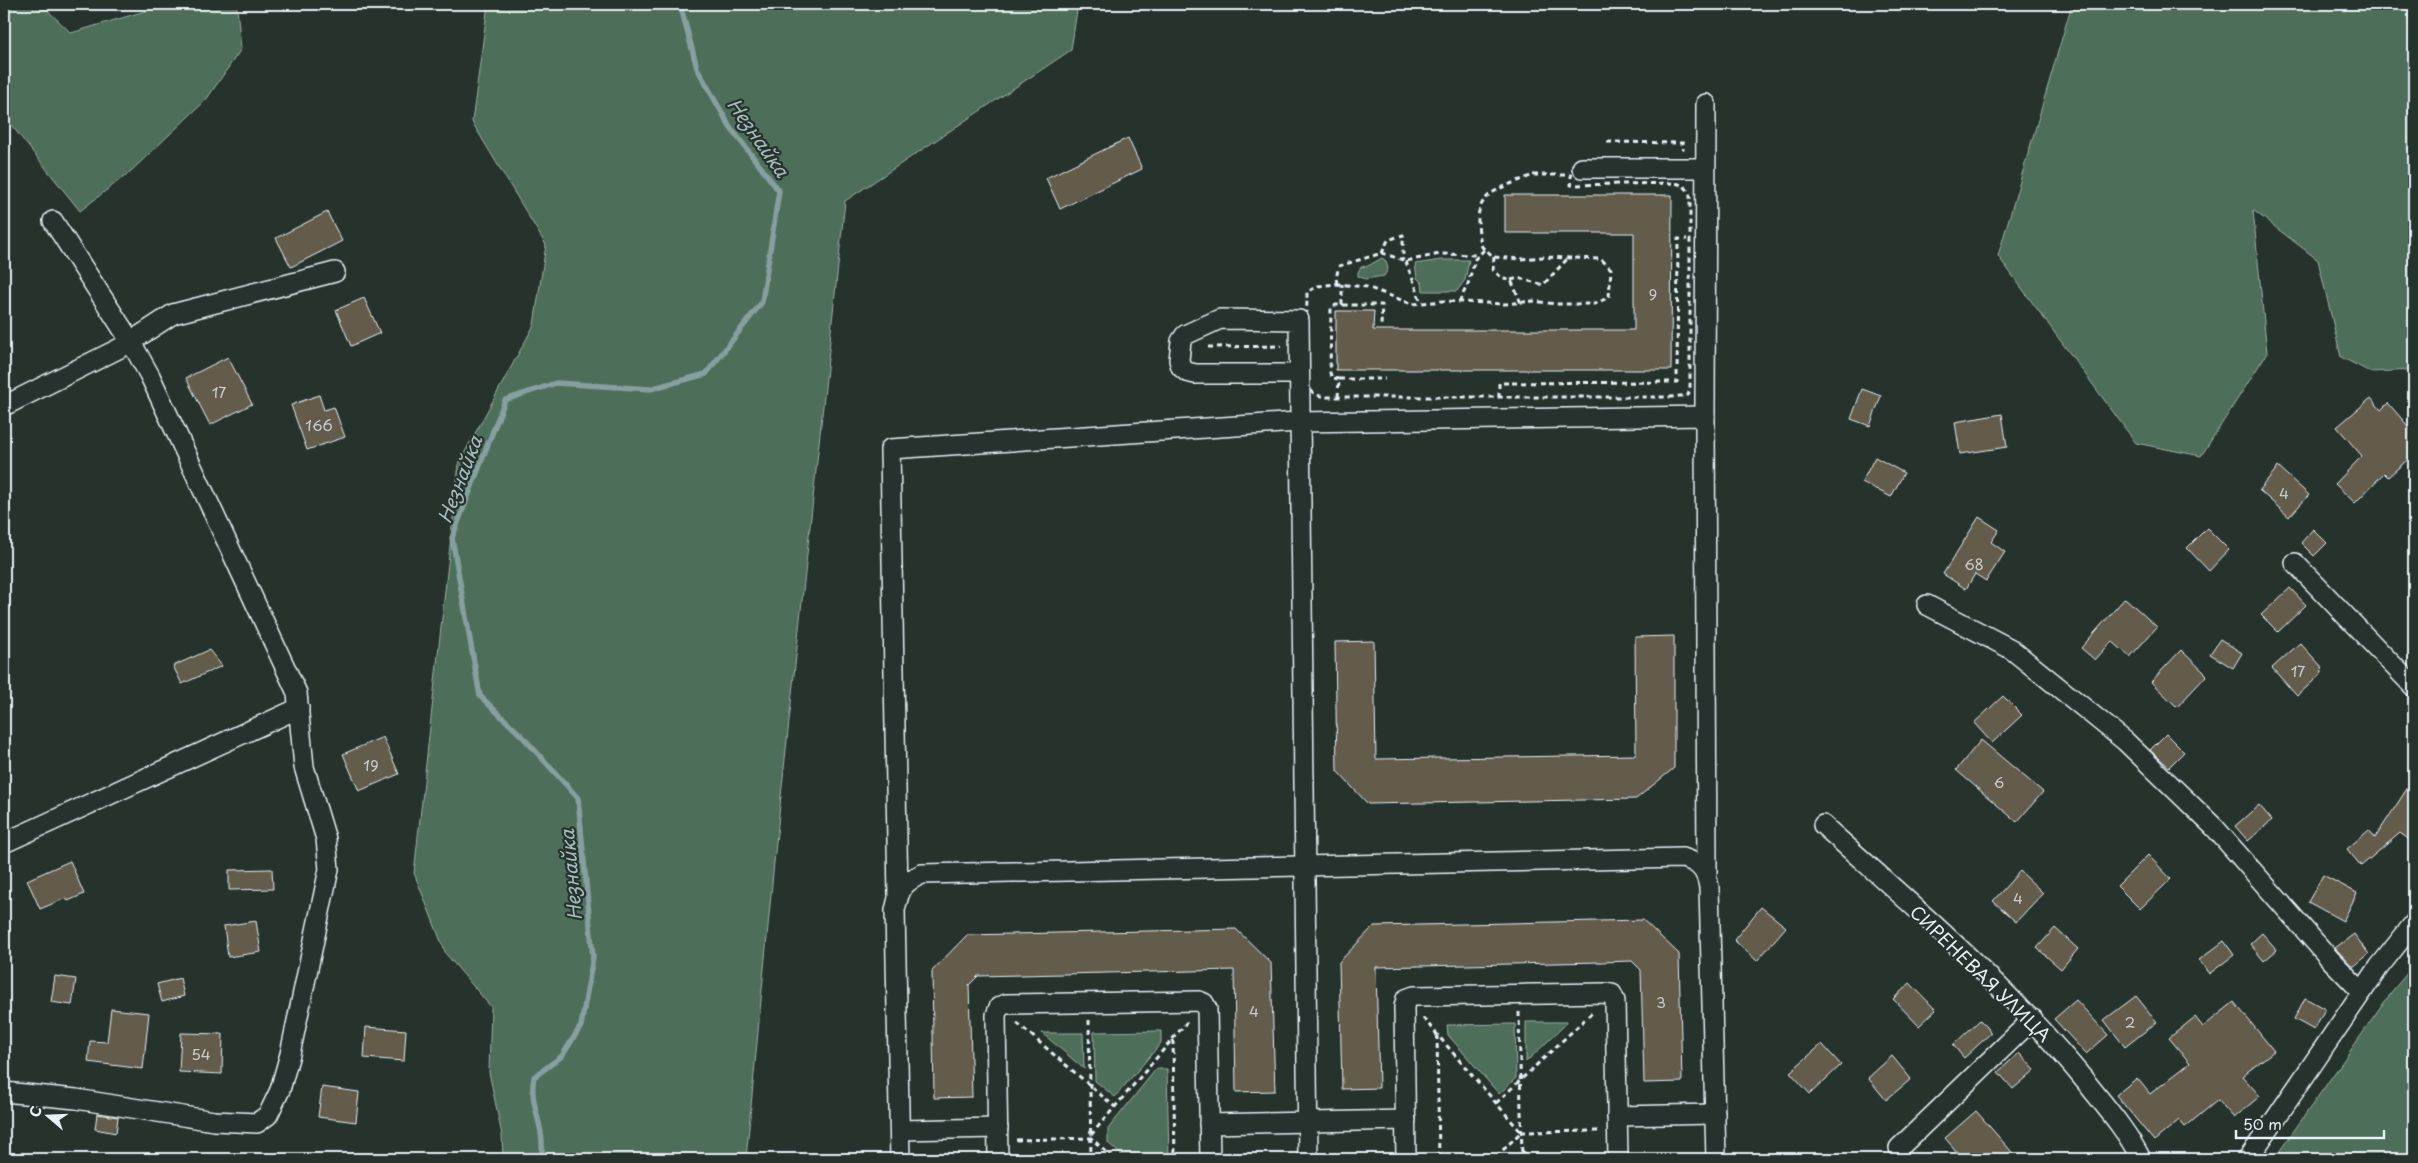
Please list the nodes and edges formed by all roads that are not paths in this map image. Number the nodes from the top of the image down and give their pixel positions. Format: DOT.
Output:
graph roads {
  1 [pos="1706,104"];
  2 [pos="1582,168"];
  3 [pos="1706,168"];
  4 [pos="53,221"];
  5 [pos="335,272"];
  6 [pos="131,342"];
  7 [pos="1298,374"];
  8 [pos="4,406"];
  9 [pos="1705,416"];
  10 [pos="1298,422"];
  11 [pos="2295,563"];
  12 [pos="1927,605"];
  13 [pos="2414,687"];
  14 [pos="299,708"];
  15 [pos="1823,825"];
  16 [pos="4,843"];
  17 [pos="1303,866"];
  18 [pos="1706,874"];
  19 [pos="898,897"];
  20 [pos="2414,923"];
  21 [pos="2362,992"];
  22 [pos="2032,1019"];
  23 [pos="4,1092"];
  24 [pos="1715,1114"];
  25 [pos="1406,1120"];
  26 [pos="1307,1122"];
  27 [pos="1617,1123"];
  28 [pos="1209,1124"];
  29 [pos="900,1130"];
  30 [pos="998,1134"];
  31 [pos="1899,1148"];
  32 [pos="900,1159"];
  33 [pos="998,1159"];
  34 [pos="1210,1159"];
  35 [pos="1308,1159"];
  36 [pos="1406,1159"];
  37 [pos="1618,1159"];
  38 [pos="1716,1159"];
  39 [pos="2141,1159"];
  40 [pos="2248,1159"];
  1 -- 3 [label="street"];
  2 -- 3 [label="street"];
  3 -- 9 [label="street"];
  4 -- 6 [label="street"];
  5 -- 6 [label="street"];
  6 -- 8 [label="street"];
  6 -- 14 [label="street"];
  7 -- 7 [label="street"];
  7 -- 10 [label="street"];
  9 -- 10 [label="street"];
  9 -- 18 [label="street"];
  10 -- 17 [label="street"];
  10 -- 19 [label="street"];
  11 -- 13 [label="street"];
  12 -- 21 [label="street"];
  14 -- 16 [label="street"];
  14 -- 23 [label="street"];
  15 -- 22 [label="street, СИРЕНЕВАЯ УЛИЦА"];
  17 -- 18 [label="street"];
  17 -- 19 [label="street"];
  17 -- 26 [label="street"];
  18 -- 24 [label="street"];
  19 -- 29 [label="street"];
  20 -- 21 [label="street"];
  21 -- 40 [label="street"];
  22 -- 31 [label="street"];
  22 -- 39 [label="street, СИРЕНЕВАЯ УЛИЦА"];
  24 -- 27 [label="street"];
  24 -- 38 [label="street"];
  25 -- 26 [label="street"];
  25 -- 27 [label="street"];
  25 -- 36 [label="street"];
  26 -- 28 [label="street"];
  26 -- 35 [label="street"];
  27 -- 37 [label="street"];
  28 -- 30 [label="street"];
  28 -- 34 [label="street"];
  29 -- 30 [label="street"];
  29 -- 32 [label="street"];
  30 -- 33 [label="street"];
}
